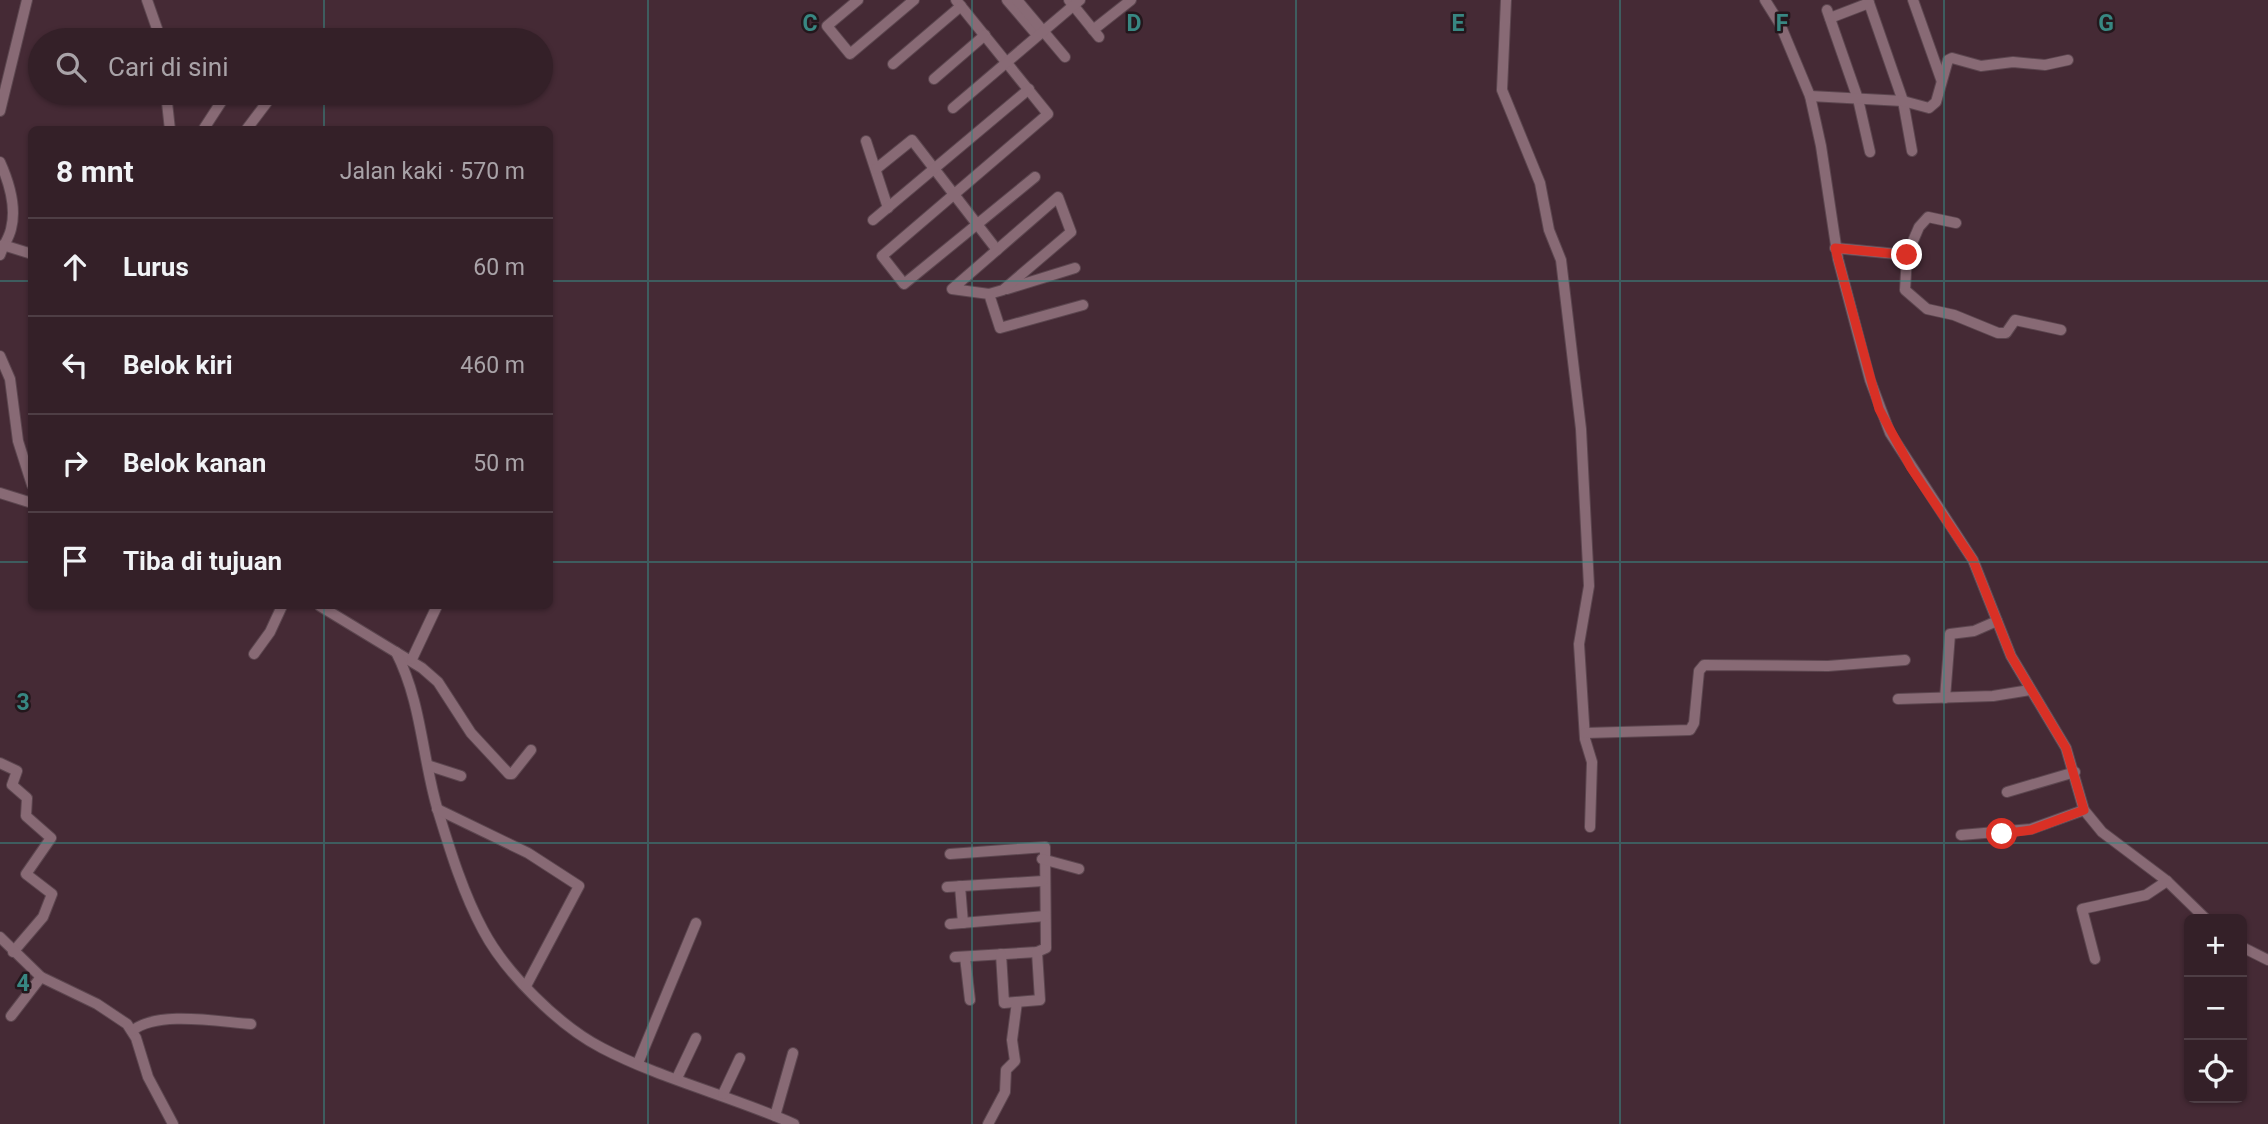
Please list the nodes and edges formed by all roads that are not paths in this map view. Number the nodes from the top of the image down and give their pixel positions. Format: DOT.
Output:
graph roads {
  1 [pos="27,0"];
  2 [pos="147,0"];
  3 [pos="858,0"];
  4 [pos="914,0"];
  5 [pos="1007,0"];
  6 [pos="1017,0"];
  7 [pos="1131,0"];
  8 [pos="1506,0"];
  9 [pos="1765,0"];
  10 [pos="1913,0"];
  11 [pos="1868,1"];
  12 [pos="1074,2"];
  13 [pos="959,3"];
  14 [pos="156,28"];
  15 [pos="1040,33"];
  16 [pos="985,35"];
  17 [pos="1065,57"];
  18 [pos="2068,60"];
  19 [pos="1007,62"];
  20 [pos="893,64"];
  21 [pos="934,79"];
  22 [pos="1941,80"];
  23 [pos="1029,89"];
  24 [pos="1810,96"];
  25 [pos="1858,99"];
  26 [pos="1903,101"];
  27 [pos="167,105"];
  28 [pos="219,105"];
  29 [pos="265,105"];
  30 [pos="953,108"];
  31 [pos="0,111"];
  32 [pos="170,126"];
  33 [pos="206,126"];
  34 [pos="249,126"];
  35 [pos="866,141"];
  36 [pos="1912,151"];
  37 [pos="1870,152"];
  38 [pos="0,162"];
  39 [pos="876,169"];
  40 [pos="934,169"];
  41 [pos="1035,177"];
  42 [pos="953,196"];
  43 [pos="888,208"];
  44 [pos="873,220"];
  45 [pos="1956,223"];
  46 [pos="977,225"];
  47 [pos="1835,248"];
  48 [pos="1,250"];
  49 [pos="997,250"];
  50 [pos="28,253"];
  51 [pos="1907,255"];
  52 [pos="1075,268"];
  53 [pos="1003,290"];
  54 [pos="989,294"];
  55 [pos="1083,305"];
  56 [pos="2061,330"];
  57 [pos="0,356"];
  58 [pos="28,472"];
  59 [pos="0,493"];
  60 [pos="28,502"];
  61 [pos="281,609"];
  62 [pos="325,609"];
  63 [pos="437,609"];
  64 [pos="1997,621"];
  65 [pos="396,652"];
  66 [pos="254,654"];
  67 [pos="412,659"];
  68 [pos="1905,660"];
  69 [pos="2030,690"];
  70 [pos="1945,698"];
  71 [pos="1898,699"];
  72 [pos="1585,733"];
  73 [pos="531,750"];
  74 [pos="0,763"];
  75 [pos="430,766"];
  76 [pos="2075,772"];
  77 [pos="461,776"];
  78 [pos="2007,792"];
  79 [pos="437,809"];
  80 [pos="2084,810"];
  81 [pos="1590,828"];
  82 [pos="1961,835"];
  83 [pos="950,854"];
  84 [pos="1042,859"];
  85 [pos="1079,869"];
  86 [pos="1043,881"];
  87 [pos="2166,881"];
  88 [pos="960,886"];
  89 [pos="947,887"];
  90 [pos="2201,914"];
  91 [pos="1045,916"];
  92 [pos="696,923"];
  93 [pos="963,923"];
  94 [pos="950,924"];
  95 [pos="0,937"];
  96 [pos="2247,950"];
  97 [pos="13,951"];
  98 [pos="1037,952"];
  99 [pos="1001,954"];
  100 [pos="2095,959"];
  101 [pos="2268,960"];
  102 [pos="41,977"];
  103 [pos="526,986"];
  104 [pos="970,1000"];
  105 [pos="1017,1002"];
  106 [pos="11,1016"];
  107 [pos="251,1024"];
  108 [pos="132,1031"];
  109 [pos="696,1038"];
  110 [pos="793,1053"];
  111 [pos="740,1058"];
  112 [pos="638,1063"];
  113 [pos="677,1077"];
  114 [pos="723,1094"];
  115 [pos="775,1116"];
  116 [pos="173,1124"];
  117 [pos="794,1124"];
  118 [pos="988,1124"];
  1 -- 31 [label="street"];
  2 -- 14 [label="street"];
  3 -- 4 [label="street"];
  5 -- 15 [label="street"];
  6 -- 15 [label="street"];
  7 -- 12 [label="street"];
  8 -- 72 [label="street"];
  9 -- 24 [label="street"];
  10 -- 22 [label="street"];
  11 -- 25 [label="street"];
  11 -- 26 [label="street"];
  12 -- 15 [label="street"];
  13 -- 16 [label="street"];
  13 -- 20 [label="street"];
  15 -- 17 [label="street"];
  15 -- 19 [label="street"];
  16 -- 19 [label="street"];
  16 -- 21 [label="street"];
  18 -- 22 [label="street"];
  19 -- 23 [label="street"];
  19 -- 30 [label="street"];
  22 -- 26 [label="street"];
  23 -- 40 [label="street"];
  23 -- 42 [label="street"];
  24 -- 25 [label="street"];
  24 -- 47 [label="street"];
  25 -- 26 [label="street"];
  25 -- 37 [label="street"];
  26 -- 36 [label="street"];
  27 -- 32 [label="street"];
  28 -- 33 [label="street"];
  29 -- 34 [label="street"];
  35 -- 39 [label="street"];
  38 -- 48 [label="street"];
  39 -- 40 [label="street"];
  39 -- 43 [label="street"];
  40 -- 42 [label="street"];
  40 -- 43 [label="street"];
  41 -- 46 [label="street"];
  42 -- 46 [label="street"];
  42 -- 46 [label="street"];
  43 -- 44 [label="street"];
  45 -- 51 [label="street"];
  46 -- 49 [label="street"];
  47 -- 51 [label="street"];
  47 -- 64 [label="street"];
  48 -- 50 [label="street"];
  49 -- 53 [label="street"];
  49 -- 54 [label="street"];
  51 -- 56 [label="street"];
  52 -- 53 [label="street"];
  53 -- 54 [label="street"];
  54 -- 55 [label="street"];
  57 -- 58 [label="street"];
  59 -- 60 [label="street"];
  61 -- 66 [label="street"];
  62 -- 65 [label="street"];
  63 -- 67 [label="street"];
  64 -- 69 [label="street"];
  64 -- 70 [label="street"];
  65 -- 67 [label="street"];
  65 -- 75 [label="street"];
  67 -- 73 [label="street"];
  68 -- 72 [label="street"];
  69 -- 70 [label="street"];
  69 -- 76 [label="street"];
  70 -- 71 [label="street"];
  72 -- 81 [label="street"];
  74 -- 97 [label="street"];
  75 -- 77 [label="street"];
  75 -- 79 [label="street"];
  76 -- 78 [label="street"];
  76 -- 80 [label="street"];
  79 -- 103 [label="street"];
  79 -- 103 [label="street"];
  80 -- 82 [label="street"];
  80 -- 87 [label="street"];
  83 -- 84 [label="street"];
  84 -- 85 [label="street"];
  84 -- 86 [label="street"];
  86 -- 88 [label="street"];
  86 -- 91 [label="street"];
  87 -- 90 [label="street"];
  87 -- 100 [label="street"];
  88 -- 89 [label="street"];
  88 -- 93 [label="street"];
  91 -- 93 [label="street"];
  91 -- 98 [label="street"];
  92 -- 112 [label="street"];
  93 -- 94 [label="street"];
  95 -- 97 [label="street"];
  96 -- 101 [label="street"];
  97 -- 102 [label="street"];
  98 -- 99 [label="street"];
  98 -- 105 [label="street"];
  99 -- 104 [label="street"];
  99 -- 105 [label="street"];
  102 -- 106 [label="street"];
  102 -- 108 [label="street"];
  103 -- 112 [label="street"];
  105 -- 118 [label="street"];
  107 -- 108 [label="street"];
  108 -- 116 [label="street"];
  109 -- 113 [label="street"];
  110 -- 115 [label="street"];
  111 -- 114 [label="street"];
  112 -- 113 [label="street"];
  113 -- 114 [label="street"];
  114 -- 115 [label="street"];
  115 -- 117 [label="street"];
}
